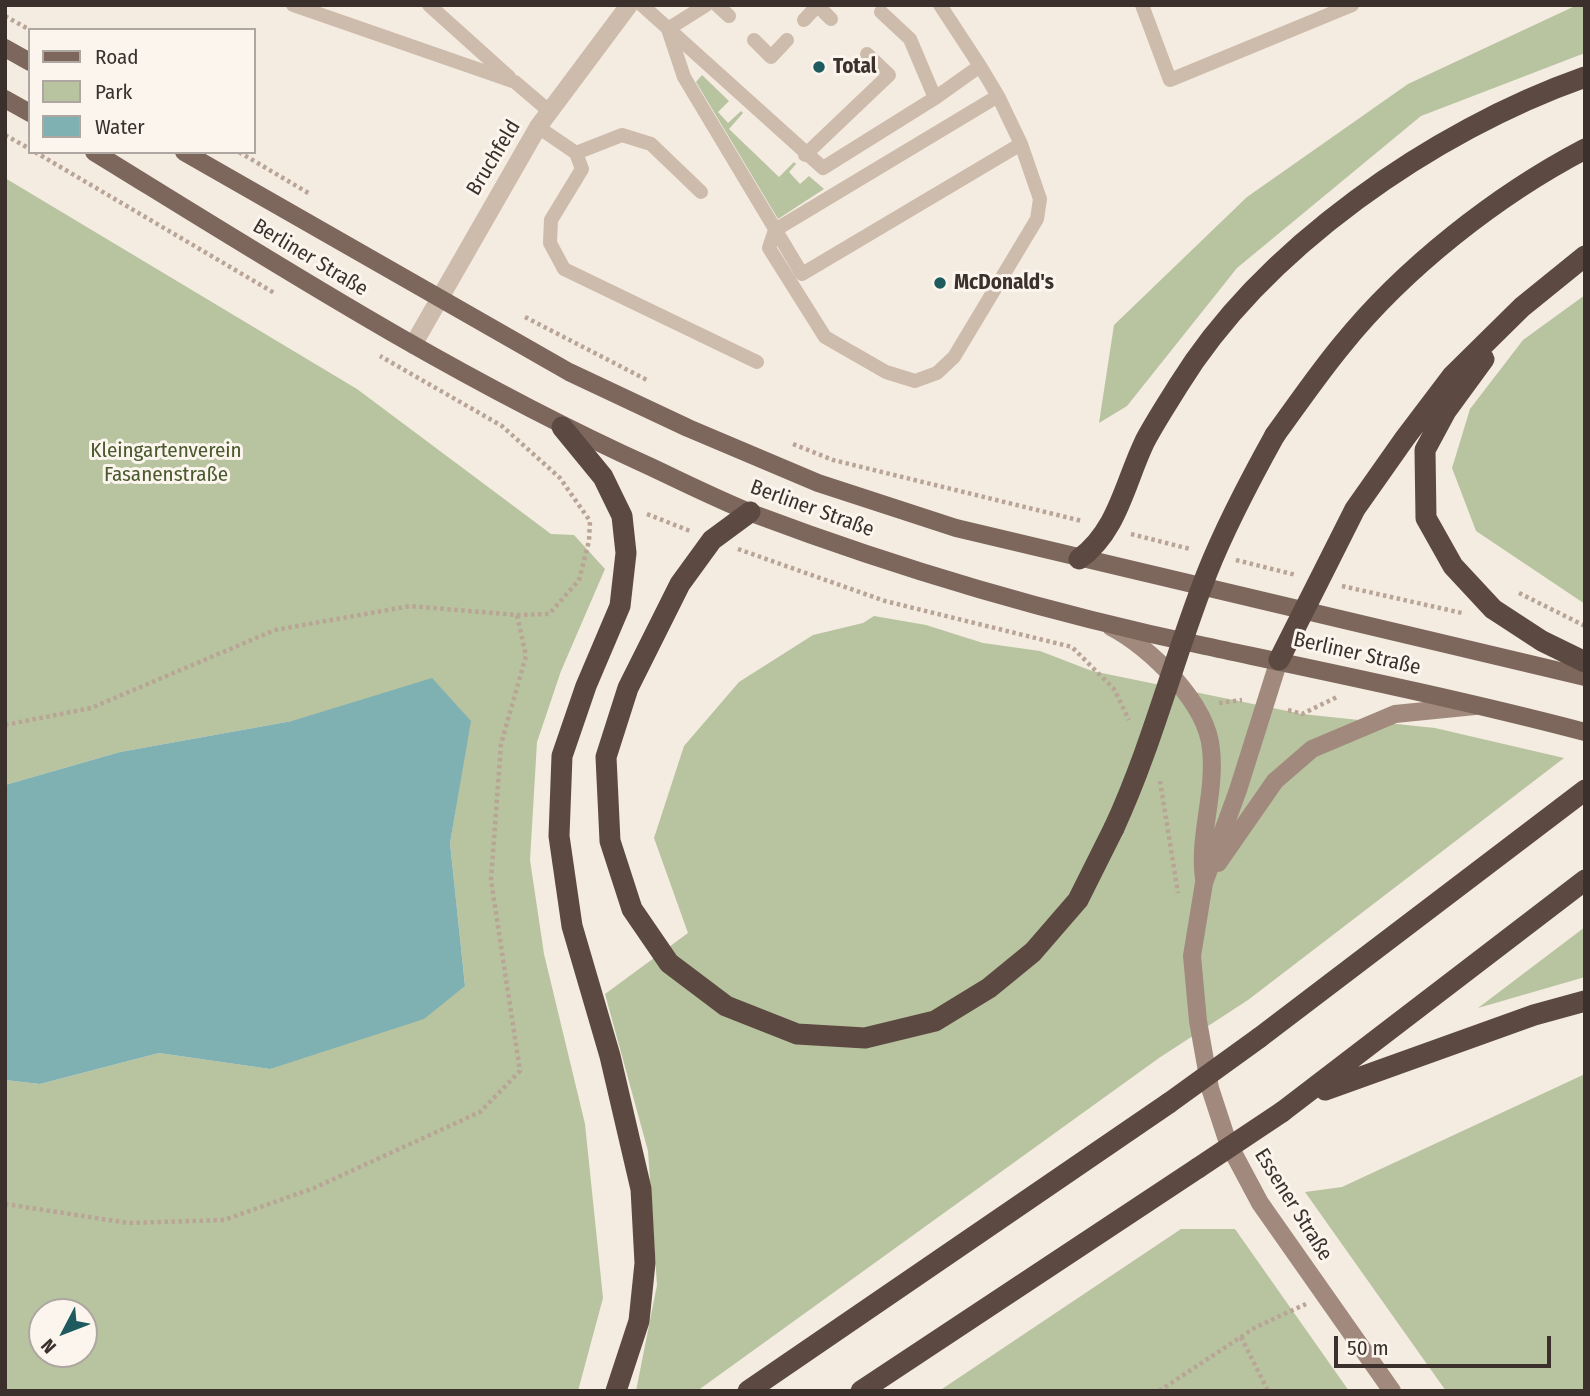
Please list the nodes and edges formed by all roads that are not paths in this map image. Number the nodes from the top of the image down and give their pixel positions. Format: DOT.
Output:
graph roads {
  1 [pos="293,5"];
  2 [pos="429,5"];
  3 [pos="629,5"];
  4 [pos="642,5"];
  5 [pos="706,5"];
  6 [pos="718,5"];
  7 [pos="940,5"];
  8 [pos="1142,5"];
  9 [pos="1352,5"];
  10 [pos="817,6"];
  11 [pos="881,12"];
  12 [pos="729,16"];
  13 [pos="831,19"];
  14 [pos="804,20"];
  15 [pos="668,29"];
  16 [pos="754,40"];
  17 [pos="786,40"];
  18 [pos="5,48"];
  19 [pos="867,54"];
  20 [pos="28,61"];
  21 [pos="980,66"];
  22 [pos="1585,77"];
  23 [pos="515,82"];
  24 [pos="998,96"];
  25 [pos="934,98"];
  26 [pos="5,99"];
  27 [pos="549,111"];
  28 [pos="28,112"];
  29 [pos="538,127"];
  30 [pos="1021,144"];
  31 [pos="1585,149"];
  32 [pos="576,153"];
  33 [pos="97,154"];
  34 [pos="187,154"];
  35 [pos="805,155"];
  36 [pos="701,192"];
  37 [pos="775,230"];
  38 [pos="1585,256"];
  39 [pos="438,300"];
  40 [pos="1522,307"];
  41 [pos="413,345"];
  42 [pos="757,362"];
  43 [pos="562,427"];
  44 [pos="750,512"];
  45 [pos="1079,559"];
  46 [pos="1304,611"];
  47 [pos="1093,618"];
  48 [pos="1279,660"];
  49 [pos="1585,662"];
  50 [pos="1585,677"];
  51 [pos="1483,706"];
  52 [pos="1585,732"];
  53 [pos="1585,790"];
  54 [pos="1204,883"];
  55 [pos="1580,884"];
  56 [pos="1585,1001"];
  57 [pos="1306,1097"];
  58 [pos="616,1391"];
  59 [pos="748,1391"];
  60 [pos="861,1391"];
  61 [pos="1392,1391"];
  1 -- 23 [label="lane"];
  2 -- 23 [label="lane"];
  3 -- 27 [label="street, Bruchfeld"];
  4 -- 15 [label="lane"];
  5 -- 15 [label="lane"];
  6 -- 12 [label="lane"];
  7 -- 21 [label="lane"];
  8 -- 9 [label="lane"];
  10 -- 13 [label="lane"];
  10 -- 14 [label="lane"];
  11 -- 25 [label="lane"];
  15 -- 35 [label="lane"];
  15 -- 37 [label="lane"];
  16 -- 17 [label="lane"];
  18 -- 20 [label="main road"];
  19 -- 35 [label="lane"];
  21 -- 24 [label="lane"];
  21 -- 25 [label="lane"];
  22 -- 45 [label="highway"];
  23 -- 27 [label="lane"];
  24 -- 30 [label="lane"];
  24 -- 37 [label="lane"];
  25 -- 35 [label="lane"];
  26 -- 28 [label="main road"];
  27 -- 29 [label="street, Bruchfeld"];
  29 -- 32 [label="lane"];
  29 -- 39 [label="street, Bruchfeld"];
  30 -- 37 [label="lane"];
  30 -- 37 [label="lane"];
  31 -- 44 [label="highway, bridge"];
  32 -- 36 [label="lane"];
  32 -- 42 [label="lane"];
  33 -- 41 [label="main road, Berliner Straße"];
  34 -- 39 [label="main road, Berliner Straße"];
  38 -- 40 [label="highway"];
  39 -- 41 [label="street, Bruchfeld"];
  39 -- 45 [label="main road, Berliner Straße"];
  40 -- 46 [label="highway"];
  40 -- 49 [label="highway"];
  41 -- 43 [label="main road, Berliner Straße"];
  43 -- 44 [label="main road, Berliner Straße"];
  43 -- 58 [label="highway"];
  44 -- 47 [label="main road, Berliner Straße"];
  45 -- 46 [label="main road, Berliner Straße"];
  46 -- 48 [label="highway"];
  46 -- 50 [label="main road, Berliner Straße"];
  47 -- 48 [label="main road, Berliner Straße"];
  47 -- 54 [label="main road"];
  48 -- 51 [label="main road, Berliner Straße"];
  48 -- 54 [label="main road, Essener Straße"];
  51 -- 52 [label="main road, Berliner Straße"];
  51 -- 54 [label="main road"];
  53 -- 59 [label="highway, bridge"];
  54 -- 61 [label="main road, Essener Straße"];
  55 -- 57 [label="highway"];
  56 -- 57 [label="highway"];
  57 -- 60 [label="highway, bridge"];
}
